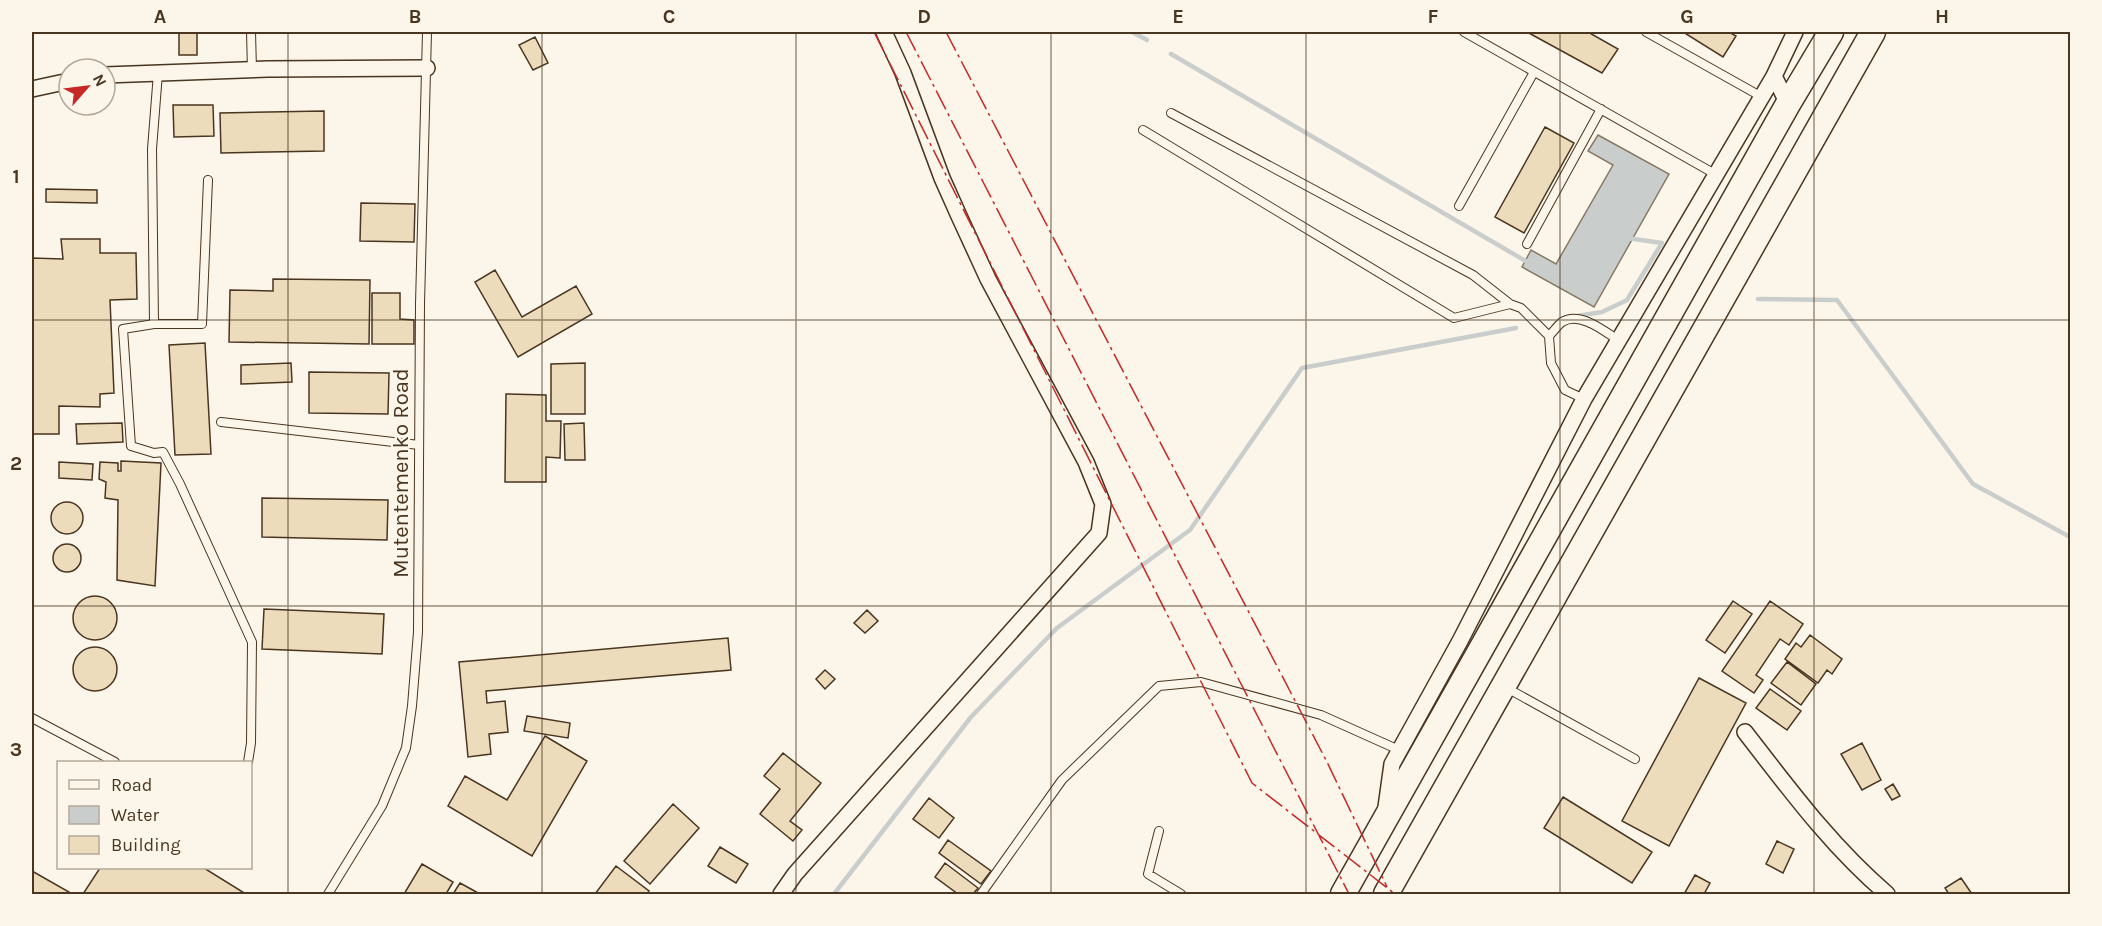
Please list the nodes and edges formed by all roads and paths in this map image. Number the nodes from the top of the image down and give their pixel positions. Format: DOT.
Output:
graph roads {
  1 [pos="251,32"];
  2 [pos="427,32"];
  3 [pos="884,32"];
  4 [pos="1464,32"];
  5 [pos="1646,32"];
  6 [pos="1795,32"];
  7 [pos="1831,32"];
  8 [pos="1873,32"];
  9 [pos="427,68"];
  10 [pos="252,70"];
  11 [pos="1534,72"];
  12 [pos="158,73"];
  13 [pos="117,75"];
  14 [pos="1774,76"];
  15 [pos="57,84"];
  16 [pos="32,89"];
  17 [pos="1762,97"];
  18 [pos="1788,104"];
  19 [pos="1601,109"];
  20 [pos="1171,113"];
  21 [pos="1143,130"];
  22 [pos="1715,174"];
  23 [pos="208,180"];
  24 [pos="1459,206"];
  25 [pos="1527,244"];
  26 [pos="1510,304"];
  27 [pos="154,324"];
  28 [pos="1549,336"];
  29 [pos="1618,340"];
  30 [pos="1584,399"];
  31 [pos="221,422"];
  32 [pos="419,445"];
  33 [pos="1503,686"];
  34 [pos="32,718"];
  35 [pos="1745,732"];
  36 [pos="1399,750"];
  37 [pos="1635,759"];
  38 [pos="113,761"];
  39 [pos="248,761"];
  40 [pos="1384,822"];
  41 [pos="1159,831"];
  42 [pos="328,894"];
  43 [pos="781,894"];
  44 [pos="981,894"];
  45 [pos="1181,894"];
  46 [pos="1343,894"];
  47 [pos="1386,894"];
  48 [pos="1887,894"];
  1 -- 10 [label="lane"];
  2 -- 9 [label="lane, Mutentemenko Road"];
  3 -- 43 [label="street"];
  4 -- 11 [label="lane"];
  5 -- 17 [label="lane"];
  6 -- 14 [label="street"];
  7 -- 18 [label="highway"];
  8 -- 33 [label="highway"];
  9 -- 10 [label="street"];
  9 -- 32 [label="lane, Mutentemenko Road"];
  10 -- 12 [label="street"];
  11 -- 19 [label="lane"];
  11 -- 24 [label="lane"];
  12 -- 13 [label="street"];
  12 -- 27 [label="lane"];
  14 -- 17 [label="street"];
  14 -- 18 [label="street"];
  15 -- 16 [label="street"];
  17 -- 22 [label="street"];
  18 -- 40 [label="highway"];
  19 -- 22 [label="lane"];
  19 -- 25 [label="lane"];
  20 -- 26 [label="lane"];
  21 -- 26 [label="lane"];
  22 -- 29 [label="street"];
  23 -- 27 [label="lane"];
  26 -- 28 [label="lane"];
  27 -- 39 [label="lane"];
  28 -- 29 [label="lane"];
  28 -- 30 [label="lane"];
  29 -- 30 [label="street"];
  30 -- 36 [label="street"];
  31 -- 32 [label="lane"];
  32 -- 42 [label="lane, Mutentemenko Road"];
  33 -- 37 [label="lane"];
  33 -- 47 [label="highway"];
  34 -- 38 [label="lane"];
  35 -- 48 [label="street"];
  36 -- 40 [label="street"];
  36 -- 44 [label="lane"];
  40 -- 46 [label="highway"];
  41 -- 45 [label="lane"];
}
